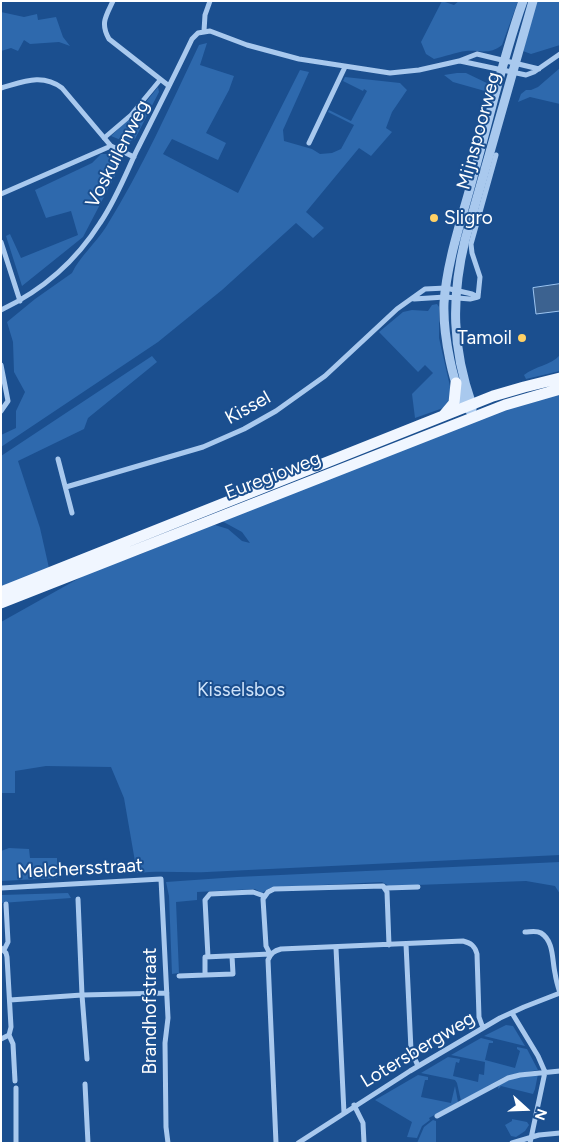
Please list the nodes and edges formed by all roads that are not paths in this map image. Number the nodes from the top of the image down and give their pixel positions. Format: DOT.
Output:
graph roads {
  1 [pos="113,1"];
  2 [pos="210,1"];
  3 [pos="523,1"];
  4 [pos="533,1"];
  5 [pos="204,31"];
  6 [pos="560,54"];
  7 [pos="504,60"];
  8 [pos="459,61"];
  9 [pos="514,62"];
  10 [pos="345,67"];
  11 [pos="538,69"];
  12 [pos="501,70"];
  13 [pos="512,72"];
  14 [pos="160,80"];
  15 [pos="169,86"];
  16 [pos="1,88"];
  17 [pos="104,138"];
  18 [pos="309,143"];
  19 [pos="111,146"];
  20 [pos="496,155"];
  21 [pos="134,157"];
  22 [pos="1,194"];
  23 [pos="1,242"];
  24 [pos="446,293"];
  25 [pos="456,294"];
  26 [pos="413,298"];
  27 [pos="20,301"];
  28 [pos="1,310"];
  29 [pos="1,365"];
  30 [pos="560,378"];
  31 [pos="456,383"];
  32 [pos="560,389"];
  33 [pos="520,400"];
  34 [pos="470,408"];
  35 [pos="1,411"];
  36 [pos="442,417"];
  37 [pos="407,443"];
  38 [pos="58,459"];
  39 [pos="66,487"];
  40 [pos="72,514"];
  41 [pos="1,592"];
  42 [pos="1,603"];
  43 [pos="161,880"];
  44 [pos="418,887"];
  45 [pos="1,888"];
  46 [pos="386,888"];
  47 [pos="264,896"];
  48 [pos="78,899"];
  49 [pos="6,904"];
  50 [pos="525,932"];
  51 [pos="406,944"];
  52 [pos="390,945"];
  53 [pos="336,948"];
  54 [pos="3,949"];
  55 [pos="270,954"];
  56 [pos="232,956"];
  57 [pos="208,957"];
  58 [pos="205,975"];
  59 [pos="179,976"];
  60 [pos="167,993"];
  61 [pos="560,993"];
  62 [pos="82,995"];
  63 [pos="10,1000"];
  64 [pos="512,1013"];
  65 [pos="483,1028"];
  66 [pos="9,1035"];
  67 [pos="1,1039"];
  68 [pos="87,1058"];
  69 [pos="418,1066"];
  70 [pos="560,1070"];
  71 [pos="545,1072"];
  72 [pos="15,1081"];
  73 [pos="85,1084"];
  74 [pos="16,1088"];
  75 [pos="354,1106"];
  76 [pos="344,1113"];
  77 [pos="436,1116"];
  78 [pos="560,1133"];
  79 [pos="531,1136"];
  80 [pos="16,1143"];
  81 [pos="88,1143"];
  82 [pos="168,1143"];
  83 [pos="276,1143"];
  84 [pos="298,1143"];
  85 [pos="364,1143"];
  86 [pos="512,1143"];
  87 [pos="530,1143"];
  1 -- 14 [label="street"];
  2 -- 5 [label="street"];
  3 -- 7 [label="street, Mijnspoorweg"];
  4 -- 9 [label="street, Mijnspoorweg"];
  5 -- 10 [label="street"];
  5 -- 15 [label="street, Voskuilenweg"];
  6 -- 11 [label="street"];
  7 -- 8 [label="street"];
  7 -- 9 [label="street"];
  7 -- 12 [label="street, Mijnspoorweg"];
  8 -- 10 [label="street"];
  8 -- 12 [label="street"];
  9 -- 11 [label="street"];
  9 -- 13 [label="street, Mijnspoorweg"];
  10 -- 18 [label="street"];
  11 -- 13 [label="street"];
  12 -- 13 [label="street"];
  12 -- 24 [label="street, Mijnspoorweg"];
  13 -- 25 [label="street, Mijnspoorweg"];
  14 -- 15 [label="street"];
  14 -- 17 [label="street, Voskuilenweg"];
  15 -- 21 [label="street, Voskuilenweg"];
  16 -- 17 [label="street"];
  17 -- 19 [label="street"];
  19 -- 21 [label="street"];
  19 -- 22 [label="street"];
  20 -- 25 [label="street, Kissel"];
  21 -- 27 [label="street, Voskuilenweg"];
  23 -- 27 [label="street"];
  24 -- 25 [label="street, Kissel"];
  24 -- 25 [label="street, Kissel"];
  24 -- 26 [label="street, Kissel"];
  24 -- 26 [label="street, Kissel"];
  24 -- 31 [label="street, Mijnspoorweg"];
  25 -- 34 [label="street, Mijnspoorweg"];
  26 -- 39 [label="street, Kissel"];
  27 -- 28 [label="street, Voskuilenweg"];
  29 -- 35 [label="street"];
  30 -- 34 [label="main road, Euregioweg"];
  31 -- 34 [label="street, Mijnspoorweg"];
  31 -- 36 [label="main road"];
  32 -- 33 [label="main road, Euregioweg"];
  33 -- 34 [label="main road"];
  33 -- 37 [label="main road, Euregioweg"];
  34 -- 36 [label="main road, Euregioweg"];
  34 -- 37 [label="main road"];
  36 -- 41 [label="main road, Euregioweg"];
  37 -- 42 [label="main road, Euregioweg"];
  38 -- 39 [label="street"];
  39 -- 40 [label="street"];
  43 -- 45 [label="street, Melchersstraat"];
  43 -- 60 [label="street, Brandhofstraat"];
  44 -- 46 [label="street"];
  46 -- 47 [label="street"];
  46 -- 52 [label="street"];
  47 -- 55 [label="street"];
  47 -- 57 [label="street"];
  48 -- 62 [label="street"];
  49 -- 54 [label="street"];
  50 -- 61 [label="street, Lotersbergweg"];
  51 -- 52 [label="street"];
  51 -- 65 [label="street"];
  51 -- 69 [label="street"];
  52 -- 53 [label="street"];
  53 -- 55 [label="street"];
  53 -- 76 [label="street"];
  54 -- 63 [label="street"];
  55 -- 56 [label="street"];
  55 -- 83 [label="street"];
  56 -- 57 [label="street"];
  56 -- 58 [label="street"];
  57 -- 58 [label="street"];
  58 -- 59 [label="street"];
  60 -- 62 [label="street"];
  60 -- 82 [label="street, Brandhofstraat"];
  61 -- 64 [label="street, Lotersbergweg"];
  62 -- 63 [label="street"];
  62 -- 68 [label="street"];
  63 -- 66 [label="street"];
  64 -- 65 [label="street, Lotersbergweg"];
  64 -- 71 [label="street"];
  65 -- 69 [label="street, Lotersbergweg"];
  66 -- 67 [label="street"];
  66 -- 72 [label="street"];
  69 -- 75 [label="street, Lotersbergweg"];
  70 -- 71 [label="street"];
  71 -- 77 [label="street"];
  71 -- 79 [label="street"];
  73 -- 81 [label="street"];
  74 -- 80 [label="street"];
  75 -- 76 [label="street, Lotersbergweg"];
  75 -- 85 [label="street"];
  76 -- 84 [label="street, Lotersbergweg"];
  78 -- 79 [label="street"];
  79 -- 86 [label="street"];
  79 -- 87 [label="street"];
}
